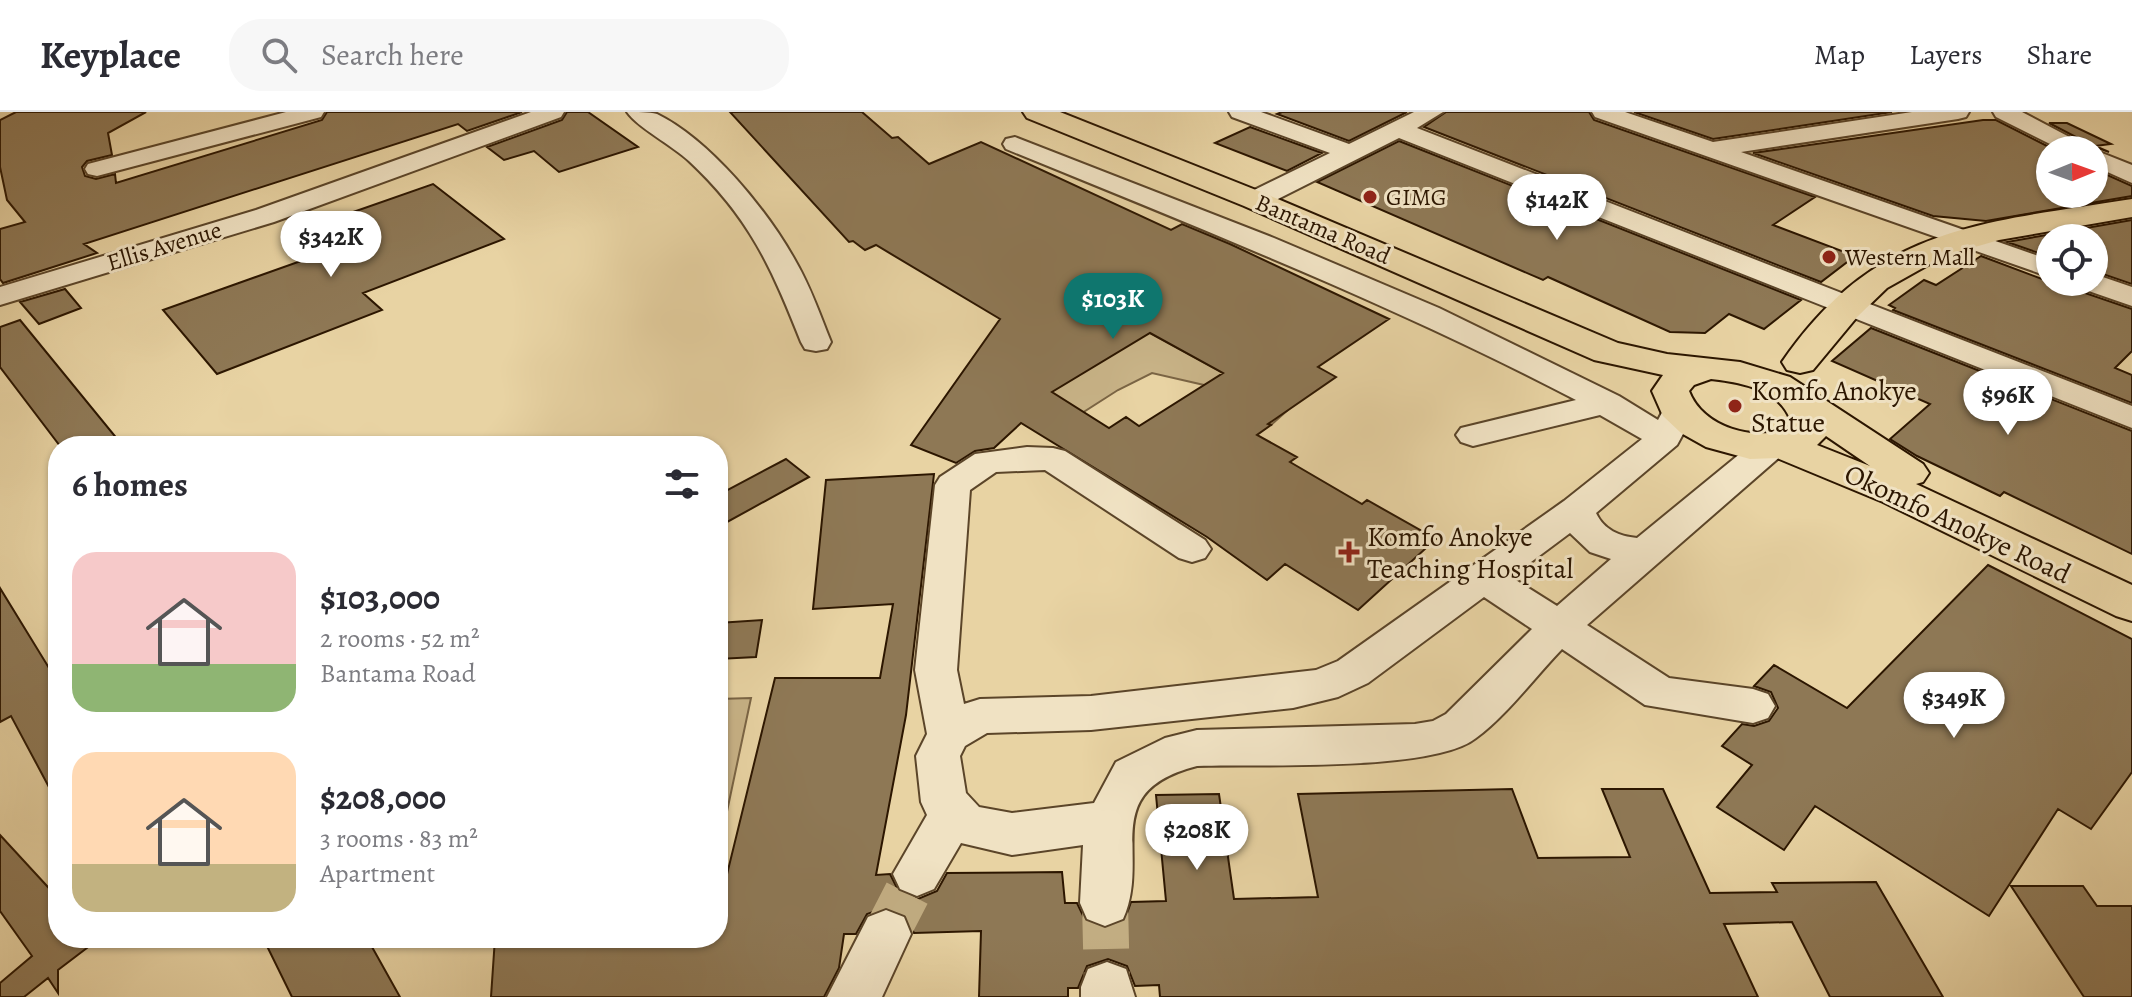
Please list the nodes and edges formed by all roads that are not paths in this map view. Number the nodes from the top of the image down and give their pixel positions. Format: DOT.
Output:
graph roads {
  1 [pos="313,112"];
  2 [pos="553,112"];
  3 [pos="638,112"];
  4 [pos="1036,112"];
  5 [pos="1240,112"];
  6 [pos="1432,112"];
  7 [pos="1603,112"];
  8 [pos="1958,112"];
  9 [pos="2004,112"];
  10 [pos="1398,129"];
  11 [pos="2053,136"];
  12 [pos="1015,144"];
  13 [pos="1709,150"];
  14 [pos="1351,153"];
  15 [pos="2108,163"];
  16 [pos="97,169"];
  17 [pos="2132,175"];
  18 [pos="1255,200"];
  19 [pos="2132,208"];
  20 [pos="1960,239"];
  21 [pos="2036,264"];
  22 [pos="2108,288"];
  23 [pos="0,296"];
  24 [pos="2132,297"];
  25 [pos="1849,306"];
  26 [pos="816,342"];
  27 [pos="1607,352"];
  28 [pos="1720,368"];
  29 [pos="1798,386"];
  30 [pos="1607,403"];
  31 [pos="1671,417"];
  32 [pos="2132,418"];
  33 [pos="1473,435"];
  34 [pos="1776,447"];
  35 [pos="1577,510"];
  36 [pos="1192,549"];
  37 [pos="1646,551"];
  38 [pos="2132,578"];
  39 [pos="1485,579"];
  40 [pos="2132,604"];
  41 [pos="1560,626"];
  42 [pos="1753,706"];
  43 [pos="949,734"];
  44 [pos="954,813"];
  45 [pos="1108,821"];
  46 [pos="917,874"];
  47 [pos="1105,903"];
  48 [pos="886,934"];
  49 [pos="854,997"];
  1 -- 16 [label="street"];
  2 -- 23 [label="street, Ellis Avenue"];
  3 -- 26 [label="street"];
  4 -- 18 [label="main road, Bantama Road"];
  5 -- 14 [label="street"];
  6 -- 10 [label="street"];
  7 -- 13 [label="street"];
  8 -- 13 [label="street"];
  9 -- 11 [label="street"];
  10 -- 14 [label="street"];
  10 -- 25 [label="street"];
  12 -- 30 [label="street"];
  13 -- 20 [label="street"];
  14 -- 18 [label="street"];
  15 -- 17 [label="street"];
  18 -- 27 [label="main road, Bantama Road"];
  19 -- 20 [label="main road"];
  20 -- 21 [label="street"];
  20 -- 25 [label="main road"];
  22 -- 24 [label="street"];
  25 -- 29 [label="main road"];
  25 -- 32 [label="street"];
  27 -- 28 [label="main road, Okomfo Anokye Road"];
  27 -- 31 [label="main road, Okomfo Anokye Road"];
  28 -- 29 [label="main road, Okomfo Anokye Road"];
  28 -- 31 [label="main road"];
  29 -- 34 [label="main road"];
  29 -- 38 [label="main road, Okomfo Anokye Road"];
  30 -- 31 [label="street"];
  30 -- 33 [label="street"];
  31 -- 34 [label="main road, Okomfo Anokye Road"];
  31 -- 35 [label="street"];
  34 -- 37 [label="street"];
  34 -- 40 [label="main road, Okomfo Anokye Road"];
  35 -- 37 [label="street"];
  35 -- 39 [label="street"];
  36 -- 43 [label="street"];
  37 -- 41 [label="street"];
  39 -- 41 [label="street"];
  39 -- 43 [label="street"];
  41 -- 42 [label="street"];
  41 -- 45 [label="street"];
  43 -- 44 [label="street"];
  44 -- 45 [label="street"];
  44 -- 46 [label="street"];
  45 -- 47 [label="street"];
  48 -- 49 [label="street"];
}
